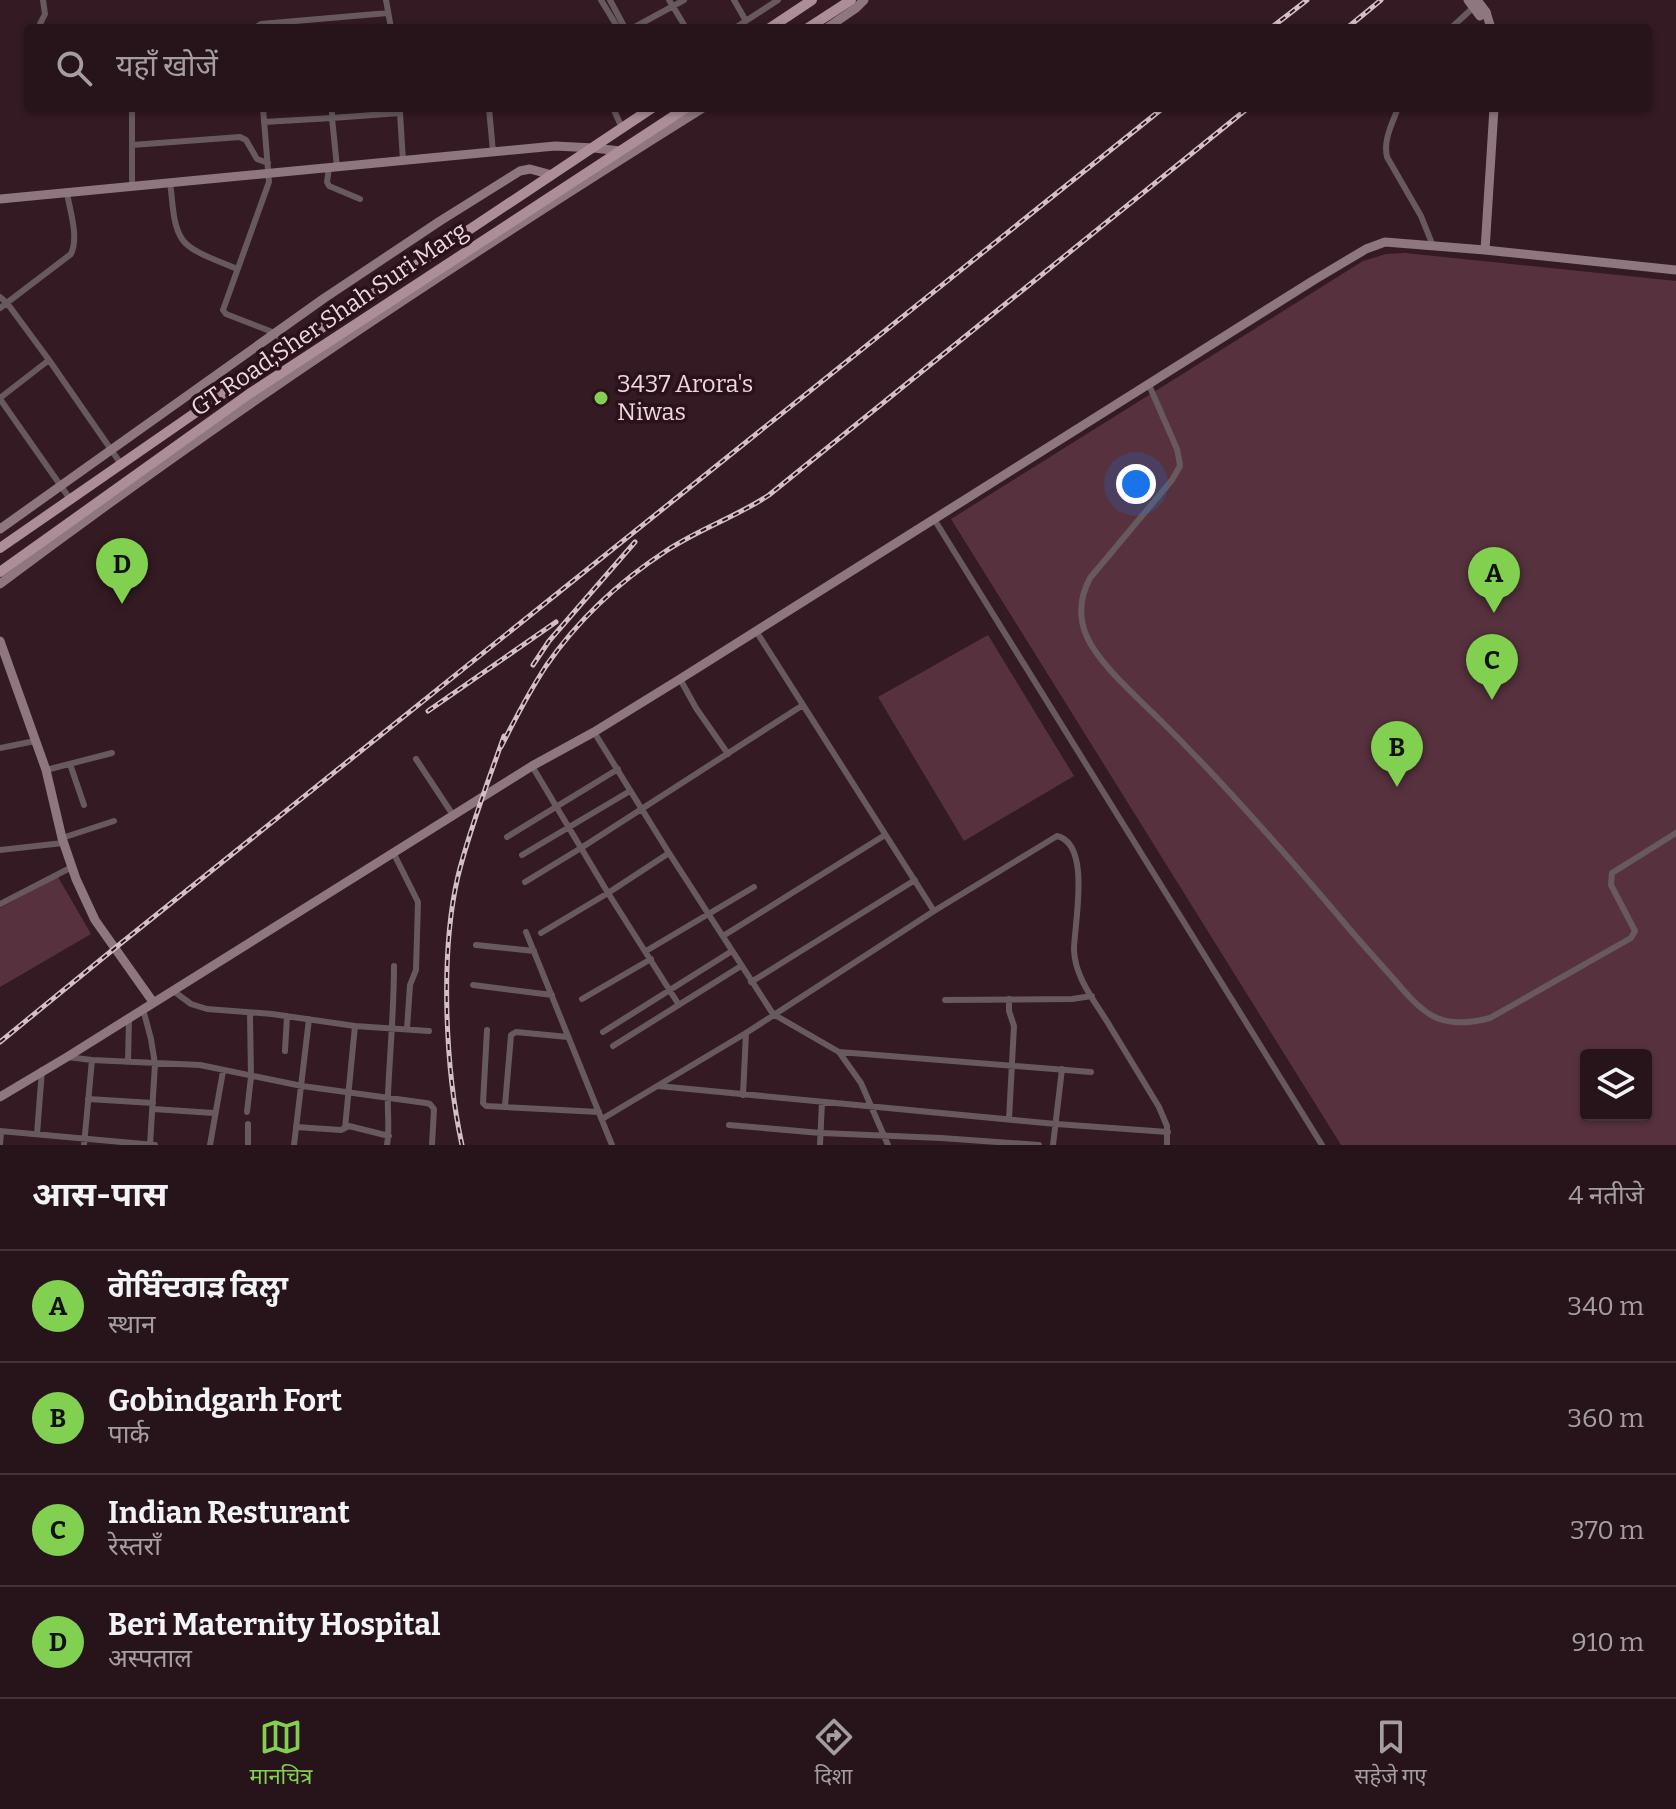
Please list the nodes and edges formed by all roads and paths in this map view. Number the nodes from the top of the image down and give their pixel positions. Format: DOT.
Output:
graph roads {
  1 [pos="43,0"];
  2 [pos="386,0"];
  3 [pos="601,0"];
  4 [pos="610,0"];
  5 [pos="684,0"];
  6 [pos="734,0"];
  7 [pos="778,0"];
  8 [pos="812,0"];
  9 [pos="851,0"];
  10 [pos="864,0"];
  11 [pos="1468,0"];
  12 [pos="1480,0"];
  13 [pos="671,3"];
  14 [pos="388,13"];
  15 [pos="1486,19"];
  16 [pos="746,21"];
  17 [pos="40,24"];
  18 [pos="261,24"];
  19 [pos="390,24"];
  20 [pos="616,24"];
  21 [pos="623,24"];
  22 [pos="639,24"];
  23 [pos="684,24"];
  24 [pos="741,24"];
  25 [pos="776,24"];
  26 [pos="814,24"];
  27 [pos="833,24"];
  28 [pos="1455,24"];
  29 [pos="132,112"];
  30 [pos="263,112"];
  31 [pos="298,112"];
  32 [pos="332,112"];
  33 [pos="382,112"];
  34 [pos="399,112"];
  35 [pos="489,112"];
  36 [pos="615,112"];
  37 [pos="646,112"];
  38 [pos="680,112"];
  39 [pos="697,112"];
  40 [pos="1397,112"];
  41 [pos="1494,112"];
  42 [pos="332,118"];
  43 [pos="299,120"];
  44 [pos="264,122"];
  45 [pos="622,128"];
  46 [pos="132,145"];
  47 [pos="594,148"];
  48 [pos="620,151"];
  49 [pos="493,152"];
  50 [pos="403,161"];
  51 [pos="268,163"];
  52 [pos="333,168"];
  53 [pos="269,174"];
  54 [pos="552,175"];
  55 [pos="170,183"];
  56 [pos="132,186"];
  57 [pos="67,193"];
  58 [pos="0,199"];
  59 [pos="360,199"];
  60 [pos="1433,246"];
  61 [pos="1485,250"];
  62 [pos="237,269"];
  63 [pos="1676,270"];
  64 [pos="0,297"];
  65 [pos="3,306"];
  66 [pos="275,333"];
  67 [pos="291,349"];
  68 [pos="49,360"];
  69 [pos="1149,385"];
  70 [pos="0,399"];
  71 [pos="112,450"];
  72 [pos="121,464"];
  73 [pos="61,485"];
  74 [pos="70,499"];
  75 [pos="934,519"];
  76 [pos="0,529"];
  77 [pos="0,548"];
  78 [pos="0,572"];
  79 [pos="0,584"];
  80 [pos="756,631"];
  81 [pos="0,641"];
  82 [pos="680,679"];
  83 [pos="803,705"];
  84 [pos="594,732"];
  85 [pos="35,741"];
  86 [pos="0,748"];
  87 [pos="112,753"];
  88 [pos="728,754"];
  89 [pos="416,759"];
  90 [pos="70,764"];
  91 [pos="532,766"];
  92 [pos="618,769"];
  93 [pos="46,770"];
  94 [pos="630,791"];
  95 [pos="84,805"];
  96 [pos="556,807"];
  97 [pos="642,809"];
  98 [pos="453,815"];
  99 [pos="114,821"];
  100 [pos="569,827"];
  101 [pos="1676,833"];
  102 [pos="885,835"];
  103 [pos="507,837"];
  104 [pos="63,840"];
  105 [pos="581,848"];
  106 [pos="0,850"];
  107 [pos="393,852"];
  108 [pos="669,853"];
  109 [pos="522,855"];
  110 [pos="72,867"];
  111 [pos="915,880"];
  112 [pos="525,882"];
  113 [pos="754,887"];
  114 [pos="608,893"];
  115 [pos="0,904"];
  116 [pos="934,911"];
  117 [pos="709,915"];
  118 [pos="526,932"];
  119 [pos="541,933"];
  120 [pos="723,936"];
  121 [pos="476,945"];
  122 [pos="534,951"];
  123 [pos="646,951"];
  124 [pos="732,951"];
  125 [pos="651,959"];
  126 [pos="394,966"];
  127 [pos="741,966"];
  128 [pos="751,982"];
  129 [pos="473,985"];
  130 [pos="172,990"];
  131 [pos="669,990"];
  132 [pos="552,995"];
  133 [pos="1092,996"];
  134 [pos="582,999"];
  135 [pos="1009,999"];
  136 [pos="945,1000"];
  137 [pos="153,1002"];
  138 [pos="679,1005"];
  139 [pos="143,1009"];
  140 [pos="250,1014"];
  141 [pos="773,1014"];
  142 [pos="287,1016"];
  143 [pos="129,1018"];
  144 [pos="309,1019"];
  145 [pos="355,1026"];
  146 [pos="393,1029"];
  147 [pos="407,1029"];
  148 [pos="487,1030"];
  149 [pos="429,1031"];
  150 [pos="603,1032"];
  151 [pos="746,1033"];
  152 [pos="568,1037"];
  153 [pos="613,1046"];
  154 [pos="285,1051"];
  155 [pos="839,1052"];
  156 [pos="67,1057"];
  157 [pos="92,1060"];
  158 [pos="128,1062"];
  159 [pos="155,1064"];
  160 [pos="1011,1065"];
  161 [pos="1062,1069"];
  162 [pos="42,1070"];
  163 [pos="223,1071"];
  164 [pos="1091,1072"];
  165 [pos="251,1077"];
  166 [pos="302,1086"];
  167 [pos="657,1086"];
  168 [pos="348,1092"];
  169 [pos="743,1095"];
  170 [pos="0,1097"];
  171 [pos="388,1098"];
  172 [pos="88,1099"];
  173 [pos="822,1102"];
  174 [pos="153,1106"];
  175 [pos="505,1106"];
  176 [pos="873,1107"];
  177 [pos="247,1112"];
  178 [pos="214,1113"];
  179 [pos="601,1116"];
  180 [pos="1009,1119"];
  181 [pos="248,1124"];
  182 [pos="1056,1124"];
  183 [pos="729,1125"];
  184 [pos="296,1127"];
  185 [pos="345,1128"];
  186 [pos="0,1131"];
  187 [pos="1168,1132"];
  188 [pos="821,1133"];
  189 [pos="35,1134"];
  190 [pos="884,1135"];
  191 [pos="389,1136"];
  192 [pos="84,1142"];
  193 [pos="0,1145"];
  194 [pos="31,1145"];
  195 [pos="151,1145"];
  196 [pos="210,1145"];
  197 [pos="248,1145"];
  198 [pos="294,1145"];
  199 [pos="387,1145"];
  200 [pos="432,1145"];
  201 [pos="612,1145"];
  202 [pos="820,1145"];
  203 [pos="888,1145"];
  204 [pos="1039,1145"];
  205 [pos="1053,1145"];
  206 [pos="1167,1145"];
  207 [pos="1322,1145"];
  1 -- 17 [label="street"];
  2 -- 14 [label="street"];
  3 -- 20 [label="street"];
  4 -- 21 [label="street"];
  5 -- 13 [label="street"];
  6 -- 16 [label="street"];
  7 -- 16 [label="street"];
  8 -- 25 [label="main road"];
  9 -- 26 [label="main road"];
  10 -- 27 [label="street"];
  11 -- 15 [label="street, bridge"];
  12 -- 15 [label="street, bridge"];
  12 -- 28 [label="street"];
  13 -- 22 [label="street"];
  13 -- 23 [label="street"];
  14 -- 18 [label="street"];
  14 -- 19 [label="street"];
  16 -- 24 [label="street"];
  29 -- 46 [label="street"];
  30 -- 44 [label="street"];
  31 -- 43 [label="street"];
  32 -- 42 [label="street"];
  33 -- 42 [label="street"];
  34 -- 50 [label="street"];
  35 -- 49 [label="street"];
  36 -- 45 [label="street"];
  37 -- 45 [label="main road, GT Road;Sher Shah Suri Marg"];
  38 -- 48 [label="main road, GT Road;Sher Shah Suri Marg"];
  39 -- 79 [label="street"];
  40 -- 60 [label="street"];
  41 -- 61 [label="street"];
  42 -- 43 [label="street"];
  42 -- 52 [label="street"];
  43 -- 44 [label="street"];
  44 -- 51 [label="street"];
  45 -- 47 [label="main road, GT Road;Sher Shah Suri Marg"];
  46 -- 51 [label="street"];
  46 -- 56 [label="street"];
  47 -- 48 [label="street"];
  47 -- 49 [label="street"];
  47 -- 54 [label="main road, GT Road;Sher Shah Suri Marg"];
  48 -- 78 [label="main road, GT Road;Sher Shah Suri Marg"];
  49 -- 50 [label="street"];
  50 -- 52 [label="street"];
  51 -- 53 [label="street"];
  52 -- 53 [label="street"];
  52 -- 59 [label="street"];
  53 -- 55 [label="street"];
  53 -- 62 [label="street"];
  54 -- 66 [label="street"];
  54 -- 67 [label="main road, GT Road;Sher Shah Suri Marg"];
  55 -- 56 [label="street"];
  55 -- 62 [label="street"];
  56 -- 57 [label="street"];
  57 -- 58 [label="street"];
  57 -- 65 [label="street"];
  60 -- 61 [label="street"];
  60 -- 69 [label="street"];
  61 -- 63 [label="street"];
  62 -- 66 [label="street"];
  64 -- 65 [label="street"];
  65 -- 68 [label="street"];
  66 -- 67 [label="street"];
  66 -- 71 [label="street"];
  67 -- 72 [label="main road, GT Road;Sher Shah Suri Marg"];
  68 -- 70 [label="street"];
  68 -- 71 [label="street"];
  69 -- 75 [label="street"];
  69 -- 101 [label="street"];
  70 -- 73 [label="street"];
  71 -- 72 [label="street"];
  71 -- 73 [label="street"];
  72 -- 74 [label="main road, GT Road;Sher Shah Suri Marg"];
  73 -- 74 [label="street"];
  73 -- 76 [label="street"];
  74 -- 77 [label="main road, GT Road;Sher Shah Suri Marg"];
  75 -- 80 [label="street"];
  75 -- 207 [label="street"];
  80 -- 82 [label="street"];
  80 -- 83 [label="street"];
  81 -- 85 [label="street"];
  82 -- 84 [label="street"];
  82 -- 88 [label="street"];
  83 -- 88 [label="street"];
  83 -- 102 [label="street"];
  84 -- 91 [label="street"];
  84 -- 92 [label="street"];
  85 -- 86 [label="street"];
  85 -- 93 [label="street"];
  87 -- 90 [label="street"];
  88 -- 97 [label="street"];
  89 -- 98 [label="street"];
  90 -- 93 [label="street"];
  90 -- 95 [label="street"];
  91 -- 96 [label="street"];
  91 -- 98 [label="street"];
  92 -- 94 [label="street"];
  92 -- 96 [label="street"];
  93 -- 104 [label="street"];
  94 -- 97 [label="street"];
  94 -- 100 [label="street"];
  96 -- 100 [label="street"];
  96 -- 103 [label="street"];
  97 -- 105 [label="street"];
  97 -- 108 [label="street"];
  98 -- 107 [label="street"];
  99 -- 104 [label="street"];
  100 -- 105 [label="street"];
  100 -- 109 [label="street"];
  102 -- 111 [label="street"];
  102 -- 120 [label="street"];
  104 -- 106 [label="street"];
  104 -- 110 [label="street"];
  105 -- 112 [label="street"];
  105 -- 114 [label="street"];
  107 -- 130 [label="street"];
  107 -- 147 [label="street"];
  108 -- 114 [label="street"];
  108 -- 117 [label="street"];
  110 -- 115 [label="street"];
  110 -- 137 [label="street"];
  111 -- 116 [label="street"];
  111 -- 128 [label="street"];
  113 -- 117 [label="street"];
  114 -- 119 [label="street"];
  114 -- 123 [label="street"];
  116 -- 133 [label="street"];
  116 -- 141 [label="street"];
  117 -- 120 [label="street"];
  117 -- 123 [label="street"];
  118 -- 122 [label="street"];
  120 -- 124 [label="street"];
  121 -- 122 [label="street"];
  122 -- 132 [label="street"];
  123 -- 125 [label="street"];
  124 -- 127 [label="street"];
  124 -- 131 [label="street"];
  125 -- 131 [label="street"];
  125 -- 134 [label="street"];
  126 -- 146 [label="street"];
  127 -- 128 [label="street"];
  127 -- 138 [label="street"];
  128 -- 141 [label="street"];
  129 -- 132 [label="street"];
  130 -- 137 [label="street"];
  130 -- 140 [label="street"];
  131 -- 138 [label="street"];
  131 -- 150 [label="street"];
  132 -- 152 [label="street"];
  133 -- 135 [label="street"];
  133 -- 187 [label="street"];
  135 -- 136 [label="street"];
  135 -- 160 [label="street"];
  137 -- 139 [label="street"];
  138 -- 153 [label="street"];
  139 -- 143 [label="street"];
  139 -- 159 [label="street"];
  140 -- 142 [label="street"];
  140 -- 165 [label="street"];
  141 -- 151 [label="street"];
  141 -- 155 [label="street"];
  142 -- 144 [label="street"];
  142 -- 154 [label="street"];
  143 -- 156 [label="street"];
  143 -- 158 [label="street"];
  144 -- 145 [label="street"];
  144 -- 166 [label="street"];
  145 -- 146 [label="street"];
  145 -- 168 [label="street"];
  146 -- 147 [label="street"];
  146 -- 171 [label="street"];
  147 -- 149 [label="street"];
  148 -- 175 [label="street"];
  151 -- 167 [label="street"];
  151 -- 169 [label="street"];
  152 -- 175 [label="street"];
  152 -- 179 [label="street"];
  155 -- 160 [label="street"];
  155 -- 176 [label="street"];
  156 -- 157 [label="street"];
  156 -- 162 [label="street"];
  157 -- 158 [label="street"];
  157 -- 172 [label="street"];
  158 -- 159 [label="street"];
  159 -- 163 [label="street"];
  159 -- 174 [label="street"];
  160 -- 161 [label="street"];
  160 -- 180 [label="street"];
  161 -- 164 [label="street"];
  161 -- 182 [label="street"];
  162 -- 170 [label="street"];
  162 -- 189 [label="street"];
  163 -- 165 [label="street"];
  163 -- 178 [label="street"];
  165 -- 166 [label="street"];
  165 -- 177 [label="street"];
  166 -- 168 [label="street"];
  166 -- 184 [label="street"];
  167 -- 169 [label="street"];
  167 -- 179 [label="street"];
  168 -- 171 [label="street"];
  168 -- 185 [label="street"];
  169 -- 173 [label="street"];
  171 -- 191 [label="street"];
  171 -- 200 [label="street"];
  172 -- 174 [label="street"];
  172 -- 192 [label="street"];
  173 -- 176 [label="street"];
  173 -- 188 [label="street"];
  174 -- 178 [label="street"];
  174 -- 195 [label="street"];
  175 -- 179 [label="street"];
  176 -- 180 [label="street"];
  176 -- 190 [label="street"];
  178 -- 196 [label="street"];
  179 -- 201 [label="street"];
  180 -- 182 [label="street"];
  181 -- 197 [label="street"];
  182 -- 187 [label="street"];
  182 -- 205 [label="street"];
  183 -- 188 [label="street"];
  184 -- 185 [label="street"];
  184 -- 198 [label="street"];
  185 -- 191 [label="street"];
  186 -- 189 [label="street"];
  186 -- 193 [label="street"];
  187 -- 206 [label="street"];
  188 -- 190 [label="street"];
  188 -- 202 [label="street"];
  189 -- 192 [label="street"];
  189 -- 194 [label="street"];
  190 -- 203 [label="street"];
  190 -- 204 [label="street"];
  191 -- 199 [label="street"];
  192 -- 195 [label="street"];
}
